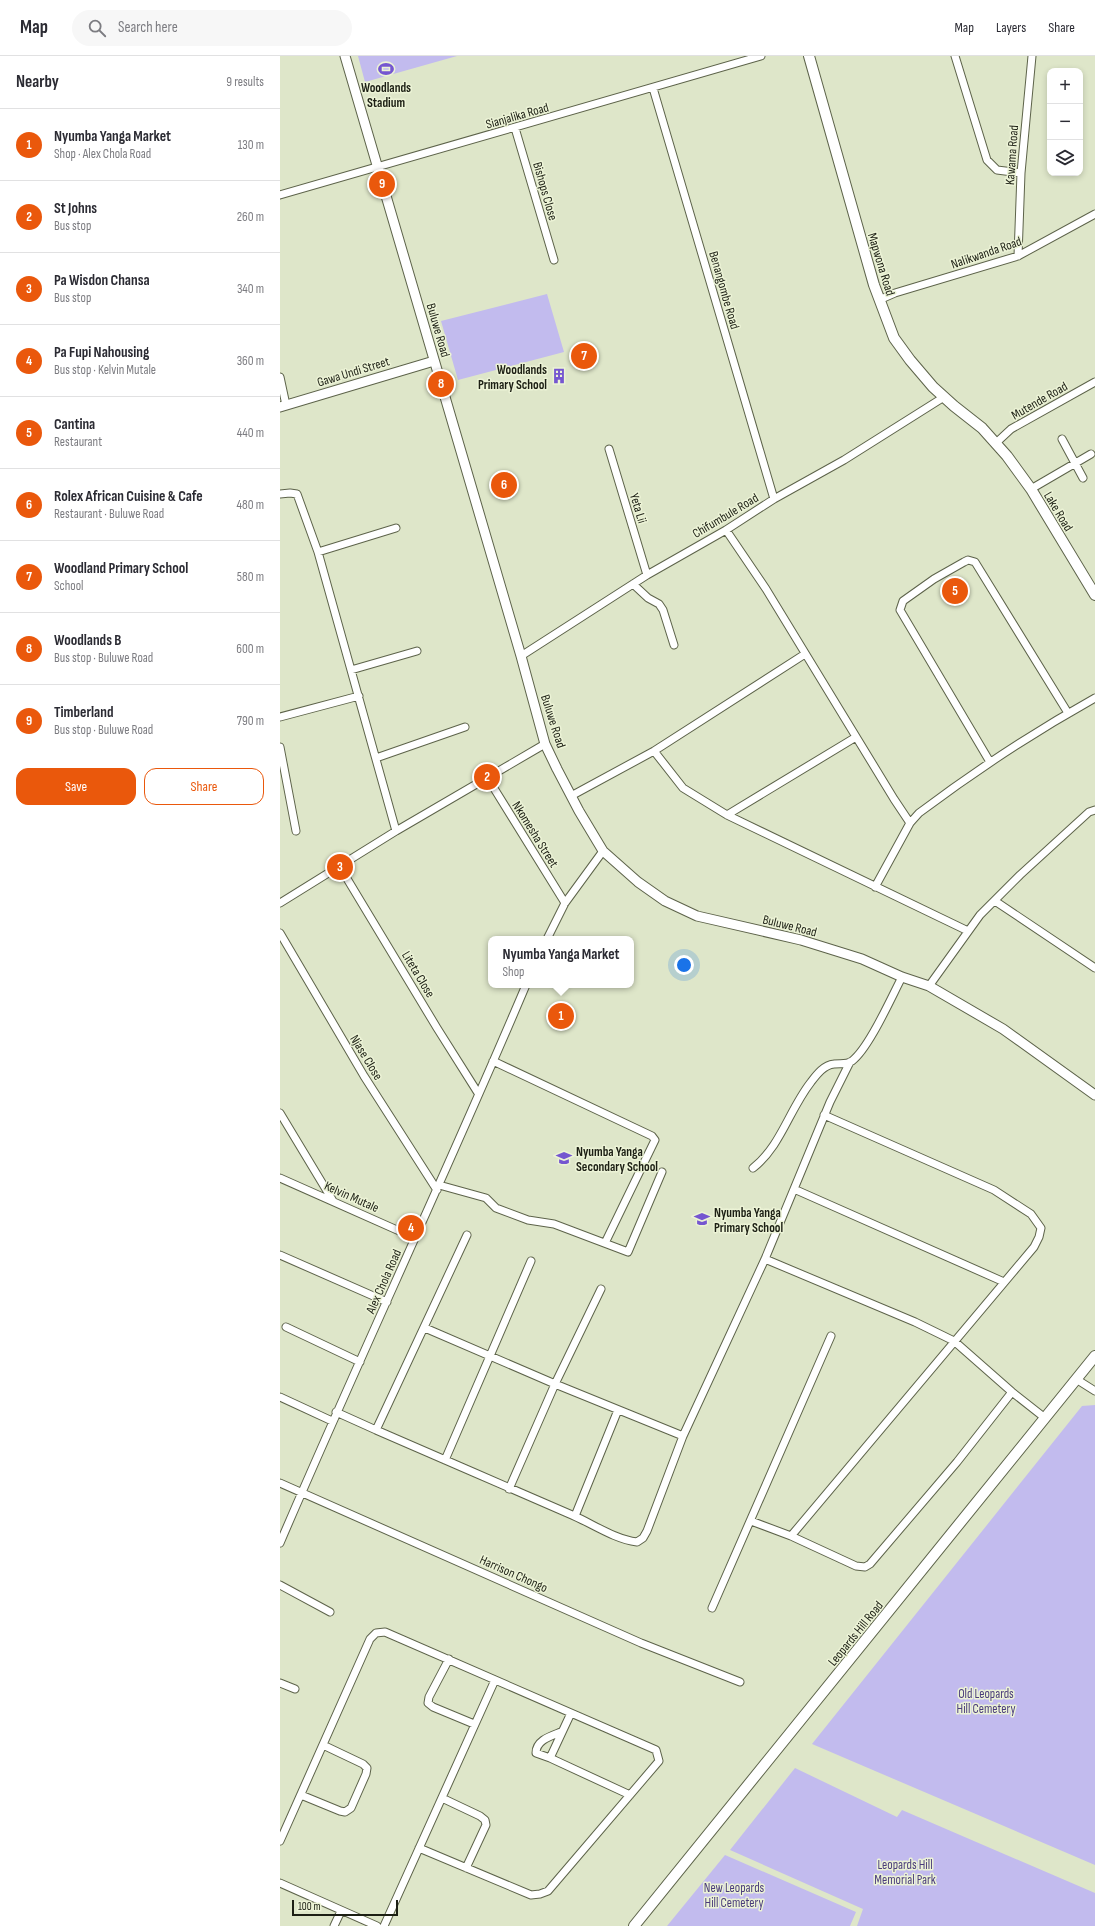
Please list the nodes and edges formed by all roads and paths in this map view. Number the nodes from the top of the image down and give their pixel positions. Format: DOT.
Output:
graph roads {
  1 [pos="345,56"];
  2 [pos="761,56"];
  3 [pos="808,56"];
  4 [pos="955,56"];
  5 [pos="1032,56"];
  6 [pos="653,88"];
  7 [pos="515,128"];
  8 [pos="377,168"];
  9 [pos="1021,173"];
  10 [pos="280,195"];
  11 [pos="1095,214"];
  12 [pos="1018,256"];
  13 [pos="554,260"];
  14 [pos="880,300"];
  15 [pos="434,361"];
  16 [pos="280,377"];
  17 [pos="1095,382"];
  18 [pos="944,397"];
  19 [pos="283,406"];
  20 [pos="1062,439"];
  21 [pos="996,443"];
  22 [pos="609,449"];
  23 [pos="1091,454"];
  24 [pos="1075,463"];
  25 [pos="1083,478"];
  26 [pos="1031,489"];
  27 [pos="280,494"];
  28 [pos="774,499"];
  29 [pos="396,528"];
  30 [pos="726,530"];
  31 [pos="318,552"];
  32 [pos="647,575"];
  33 [pos="633,584"];
  34 [pos="1095,595"];
  35 [pos="674,645"];
  36 [pos="417,651"];
  37 [pos="805,654"];
  38 [pos="521,656"];
  39 [pos="351,670"];
  40 [pos="359,696"];
  41 [pos="1095,698"];
  42 [pos="1068,713"];
  43 [pos="280,717"];
  44 [pos="465,727"];
  45 [pos="856,737"];
  46 [pos="545,744"];
  47 [pos="280,747"];
  48 [pos="654,751"];
  49 [pos="376,758"];
  50 [pos="990,762"];
  51 [pos="487,777"];
  52 [pos="571,796"];
  53 [pos="1095,810"];
  54 [pos="727,815"];
  55 [pos="910,823"];
  56 [pos="296,831"];
  57 [pos="396,831"];
  58 [pos="604,851"];
  59 [pos="340,867"];
  60 [pos="874,887"];
  61 [pos="995,901"];
  62 [pos="280,903"];
  63 [pos="565,903"];
  64 [pos="968,931"];
  65 [pos="280,933"];
  66 [pos="548,936"];
  67 [pos="1095,968"];
  68 [pos="902,977"];
  69 [pos="929,986"];
  70 [pos="525,988"];
  71 [pos="493,1061"];
  72 [pos="850,1062"];
  73 [pos="478,1093"];
  74 [pos="1095,1095"];
  75 [pos="280,1113"];
  76 [pos="824,1115"];
  77 [pos="753,1168"];
  78 [pos="662,1172"];
  79 [pos="280,1178"];
  80 [pos="438,1188"];
  81 [pos="794,1190"];
  82 [pos="333,1200"];
  83 [pos="467,1235"];
  84 [pos="415,1238"];
  85 [pos="606,1243"];
  86 [pos="280,1255"];
  87 [pos="765,1259"];
  88 [pos="531,1261"];
  89 [pos="1004,1282"];
  90 [pos="601,1289"];
  91 [pos="387,1302"];
  92 [pos="286,1327"];
  93 [pos="425,1328"];
  94 [pos="831,1336"];
  95 [pos="954,1341"];
  96 [pos="489,1354"];
  97 [pos="1095,1356"];
  98 [pos="360,1362"];
  99 [pos="1076,1379"];
  100 [pos="555,1384"];
  101 [pos="1095,1391"];
  102 [pos="1012,1392"];
  103 [pos="280,1397"];
  104 [pos="618,1410"];
  105 [pos="336,1412"];
  106 [pos="1045,1418"];
  107 [pos="332,1421"];
  108 [pos="376,1430"];
  109 [pos="683,1436"];
  110 [pos="445,1460"];
  111 [pos="280,1483"];
  112 [pos="508,1489"];
  113 [pos="302,1492"];
  114 [pos="575,1516"];
  115 [pos="750,1521"];
  116 [pos="791,1536"];
  117 [pos="280,1543"];
  118 [pos="280,1585"];
  119 [pos="712,1608"];
  120 [pos="330,1612"];
  121 [pos="448,1659"];
  122 [pos="495,1680"];
  123 [pos="740,1682"];
  124 [pos="280,1683"];
  125 [pos="295,1689"];
  126 [pos="571,1713"];
  127 [pos="474,1724"];
  128 [pos="561,1732"];
  129 [pos="323,1745"];
  130 [pos="550,1758"];
  131 [pos="301,1795"];
  132 [pos="630,1795"];
  133 [pos="442,1798"];
  134 [pos="280,1841"];
  135 [pos="419,1848"];
  136 [pos="466,1868"];
  137 [pos="280,1883"];
  138 [pos="341,1911"];
  139 [pos="334,1926"];
  140 [pos="377,1926"];
  141 [pos="384,1926"];
  142 [pos="634,1926"];
  1 -- 8 [label="street, Buluwe Road"];
  2 -- 6 [label="street, Sianjalika Road"];
  3 -- 14 [label="main road, Mapwona Road"];
  4 -- 9 [label="street"];
  5 -- 9 [label="street, Kawama Road"];
  6 -- 7 [label="street, Sianjalika Road"];
  6 -- 28 [label="street, Benangombe Road"];
  7 -- 8 [label="street, Sianjalika Road"];
  7 -- 13 [label="street, Bishops Close"];
  8 -- 10 [label="street, Sianjalika Road"];
  8 -- 15 [label="street, Buluwe Road"];
  9 -- 12 [label="street, Kawama Road"];
  11 -- 12 [label="street, Nalikwanda Road"];
  12 -- 14 [label="street, Nalikwanda Road"];
  14 -- 18 [label="main road, Mapwona Road"];
  15 -- 19 [label="street, Gawa Undi Street"];
  15 -- 38 [label="street, Buluwe Road"];
  16 -- 19 [label="street"];
  17 -- 21 [label="street, Mutende Road"];
  18 -- 21 [label="main road, Mapwona Road"];
  18 -- 28 [label="street, Chifumbule Road"];
  20 -- 24 [label="street"];
  21 -- 26 [label="main road, Lake Road"];
  22 -- 32 [label="street, Yeta Lii"];
  23 -- 24 [label="street"];
  24 -- 25 [label="street"];
  24 -- 26 [label="street"];
  26 -- 34 [label="main road, Lake Road"];
  27 -- 31 [label="street"];
  28 -- 30 [label="street, Chifumbule Road"];
  29 -- 31 [label="street"];
  30 -- 32 [label="street, Chifumbule Road"];
  30 -- 37 [label="street"];
  31 -- 39 [label="street"];
  32 -- 33 [label="street, Chifumbule Road"];
  33 -- 35 [label="street"];
  33 -- 38 [label="street, Chifumbule Road"];
  36 -- 39 [label="street"];
  37 -- 45 [label="street"];
  37 -- 48 [label="street"];
  38 -- 46 [label="street, Buluwe Road"];
  39 -- 40 [label="street"];
  40 -- 43 [label="street"];
  40 -- 49 [label="street"];
  41 -- 42 [label="street"];
  42 -- 50 [label="street"];
  42 -- 50 [label="street"];
  44 -- 49 [label="street"];
  45 -- 54 [label="street"];
  45 -- 55 [label="street"];
  46 -- 51 [label="street"];
  46 -- 52 [label="street, Buluwe Road"];
  47 -- 56 [label="street"];
  48 -- 52 [label="street"];
  48 -- 54 [label="street"];
  49 -- 57 [label="street"];
  50 -- 55 [label="street"];
  51 -- 57 [label="street"];
  51 -- 63 [label="street, Nkomesha Street"];
  52 -- 58 [label="street, Buluwe Road"];
  53 -- 61 [label="street"];
  54 -- 60 [label="street"];
  55 -- 60 [label="street"];
  57 -- 59 [label="street"];
  58 -- 63 [label="street"];
  58 -- 68 [label="street, Buluwe Road"];
  59 -- 62 [label="street"];
  59 -- 73 [label="street, Liteta Close"];
  60 -- 64 [label="street"];
  61 -- 64 [label="street"];
  61 -- 67 [label="street"];
  63 -- 66 [label="street"];
  64 -- 69 [label="street"];
  65 -- 80 [label="street, Njase Close"];
  68 -- 69 [label="street, Buluwe Road"];
  68 -- 72 [label="street"];
  69 -- 74 [label="street, Buluwe Road"];
  70 -- 71 [label="street, Alex Chola Road"];
  71 -- 73 [label="street, Alex Chola Road"];
  71 -- 85 [label="street"];
  72 -- 76 [label="street"];
  72 -- 77 [label="street"];
  73 -- 80 [label="street, Alex Chola Road"];
  75 -- 82 [label="street"];
  76 -- 81 [label="street"];
  76 -- 89 [label="street"];
  78 -- 85 [label="street"];
  79 -- 82 [label="street, Kelvin Mutale"];
  80 -- 84 [label="street, Alex Chola Road"];
  80 -- 85 [label="street"];
  81 -- 87 [label="street"];
  81 -- 89 [label="street"];
  82 -- 84 [label="street, Kelvin Mutale"];
  83 -- 93 [label="street"];
  84 -- 91 [label="street, Alex Chola Road"];
  86 -- 91 [label="street"];
  87 -- 95 [label="street"];
  87 -- 109 [label="street"];
  88 -- 96 [label="street"];
  89 -- 95 [label="street"];
  90 -- 100 [label="street"];
  91 -- 98 [label="street, Alex Chola Road"];
  92 -- 98 [label="street"];
  93 -- 96 [label="street"];
  93 -- 108 [label="street"];
  94 -- 115 [label="street"];
  95 -- 102 [label="street"];
  95 -- 116 [label="street"];
  96 -- 100 [label="street"];
  96 -- 110 [label="street"];
  97 -- 99 [label="main road, Leopards Hill Road"];
  98 -- 105 [label="street, Alex Chola Road"];
  99 -- 101 [label="street"];
  99 -- 106 [label="main road, Leopards Hill Road"];
  100 -- 104 [label="street"];
  100 -- 112 [label="street"];
  102 -- 106 [label="street"];
  102 -- 116 [label="street"];
  103 -- 107 [label="street"];
  104 -- 109 [label="street"];
  104 -- 114 [label="street"];
  105 -- 107 [label="street, Alex Chola Road"];
  105 -- 108 [label="street"];
  106 -- 142 [label="main road, Leopards Hill Road"];
  107 -- 113 [label="street, Alex Chola Road"];
  108 -- 110 [label="street"];
  109 -- 114 [label="street"];
  110 -- 112 [label="street"];
  111 -- 113 [label="street, Harrison Chongo"];
  112 -- 114 [label="street"];
  113 -- 117 [label="street, Alex Chola Road"];
  113 -- 123 [label="street, Harrison Chongo"];
  115 -- 116 [label="street"];
  115 -- 119 [label="street"];
  118 -- 120 [label="street"];
  121 -- 122 [label="street"];
  121 -- 127 [label="street"];
  121 -- 129 [label="street"];
  122 -- 126 [label="street"];
  122 -- 127 [label="street"];
  124 -- 125 [label="street"];
  126 -- 128 [label="street"];
  126 -- 132 [label="street"];
  127 -- 133 [label="street"];
  128 -- 130 [label="street"];
  128 -- 130 [label="street"];
  129 -- 131 [label="street"];
  129 -- 131 [label="street"];
  130 -- 132 [label="street"];
  131 -- 134 [label="street"];
  132 -- 136 [label="street"];
  133 -- 135 [label="street"];
  133 -- 136 [label="street"];
  135 -- 136 [label="street"];
  135 -- 141 [label="street"];
  137 -- 138 [label="street"];
  138 -- 139 [label="street"];
  138 -- 140 [label="street"];
}
